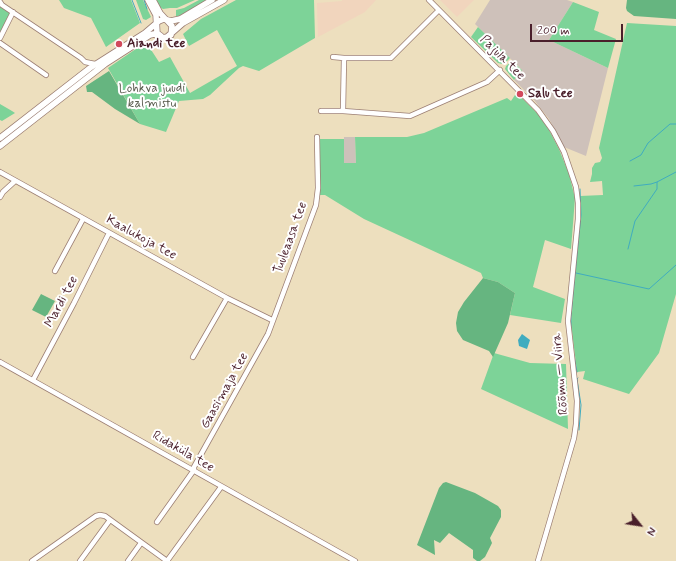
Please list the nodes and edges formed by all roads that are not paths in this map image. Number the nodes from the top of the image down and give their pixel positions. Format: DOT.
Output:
graph roads {
  1 [pos="148,0"];
  2 [pos="153,0"];
  3 [pos="212,0"];
  4 [pos="224,0"];
  5 [pos="429,0"];
  6 [pos="0,2"];
  7 [pos="439,10"];
  8 [pos="13,12"];
  9 [pos="166,20"];
  10 [pos="157,23"];
  11 [pos="171,35"];
  12 [pos="161,36"];
  13 [pos="0,38"];
  14 [pos="0,43"];
  15 [pos="333,57"];
  16 [pos="344,58"];
  17 [pos="85,62"];
  18 [pos="95,64"];
  19 [pos="500,70"];
  20 [pos="46,74"];
  21 [pos="81,74"];
  22 [pos="321,111"];
  23 [pos="343,111"];
  24 [pos="317,137"];
  25 [pos="0,138"];
  26 [pos="0,146"];
  27 [pos="0,172"];
  28 [pos="15,181"];
  29 [pos="0,197"];
  30 [pos="578,203"];
  31 [pos="83,219"];
  32 [pos="109,233"];
  33 [pos="55,271"];
  34 [pos="227,298"];
  35 [pos="272,320"];
  36 [pos="193,357"];
  37 [pos="0,362"];
  38 [pos="33,380"];
  39 [pos="194,470"];
  40 [pos="221,487"];
  41 [pos="110,520"];
  42 [pos="157,522"];
  43 [pos="141,543"];
  44 [pos="32,561"];
  45 [pos="80,561"];
  46 [pos="128,561"];
  47 [pos="167,561"];
  48 [pos="355,561"];
  49 [pos="538,561"];
  1 -- 10 [label="main road"];
  2 -- 9 [label="main road"];
  3 -- 9 [label="main road"];
  4 -- 11 [label="main road"];
  5 -- 7 [label="street, Pajula tee"];
  6 -- 8 [label="street"];
  7 -- 16 [label="street"];
  7 -- 19 [label="street, Pajula tee"];
  8 -- 13 [label="street"];
  8 -- 17 [label="street"];
  9 -- 10 [label="main road"];
  9 -- 11 [label="main road"];
  10 -- 12 [label="main road"];
  10 -- 18 [label="main road"];
  11 -- 12 [label="main road"];
  12 -- 26 [label="main road"];
  14 -- 20 [label="street"];
  15 -- 16 [label="street"];
  16 -- 23 [label="street"];
  17 -- 18 [label="street"];
  17 -- 21 [label="street"];
  18 -- 21 [label="main road"];
  19 -- 23 [label="street"];
  19 -- 30 [label="street, Pajula tee"];
  21 -- 25 [label="main road"];
  22 -- 23 [label="street"];
  24 -- 35 [label="street, Tuuleaasa tee"];
  27 -- 28 [label="street, Kaalukoja tee"];
  28 -- 29 [label="street"];
  28 -- 31 [label="street, Kaalukoja tee"];
  30 -- 49 [label="street, Rõõmu — Viira"];
  31 -- 32 [label="street, Kaalukoja tee"];
  31 -- 33 [label="street"];
  32 -- 34 [label="street, Kaalukoja tee"];
  32 -- 38 [label="street, Mardi tee"];
  34 -- 35 [label="street, Kaalukoja tee"];
  34 -- 36 [label="street"];
  35 -- 39 [label="street, Gaasimaja tee"];
  37 -- 38 [label="street, Ridaküla tee"];
  38 -- 39 [label="street, Ridaküla tee"];
  39 -- 40 [label="street, Ridaküla tee"];
  39 -- 42 [label="street, Gaasimaja tee"];
  40 -- 47 [label="street"];
  40 -- 48 [label="street, Ridaküla tee"];
  41 -- 43 [label="street"];
  41 -- 44 [label="street"];
  41 -- 45 [label="street"];
  43 -- 46 [label="street"];
  43 -- 47 [label="street"];
}
